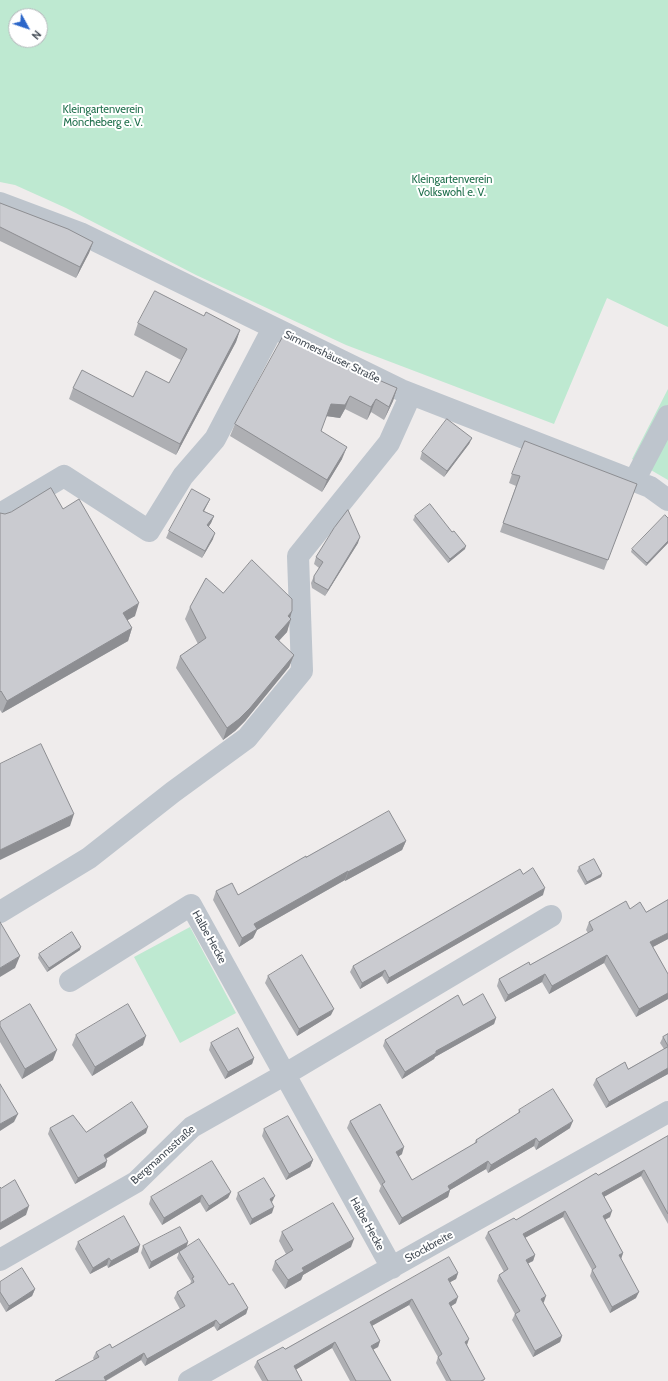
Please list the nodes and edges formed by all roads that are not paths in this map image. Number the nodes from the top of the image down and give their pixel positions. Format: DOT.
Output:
graph roads {
  1 [pos="0,203"];
  2 [pos="273,328"];
  3 [pos="411,394"];
  4 [pos="668,416"];
  5 [pos="634,480"];
  6 [pos="668,500"];
  7 [pos="0,514"];
  8 [pos="0,912"];
  9 [pos="551,916"];
  10 [pos="70,981"];
  11 [pos="284,1075"];
  12 [pos="668,1112"];
  13 [pos="0,1260"];
  14 [pos="392,1268"];
  15 [pos="189,1381"];
  1 -- 2 [label="street, Simmershäuser Straße"];
  2 -- 3 [label="street, Simmershäuser Straße"];
  2 -- 7 [label="street"];
  3 -- 5 [label="street, Simmershäuser Straße"];
  3 -- 8 [label="street"];
  4 -- 5 [label="street"];
  5 -- 6 [label="street, Simmershäuser Straße"];
  9 -- 11 [label="street"];
  10 -- 11 [label="street, Halbe Hecke"];
  11 -- 13 [label="street, Bergmannsstraße"];
  11 -- 14 [label="street, Halbe Hecke"];
  12 -- 14 [label="street, Stockbreite"];
  14 -- 15 [label="street, Stockbreite"];
}
